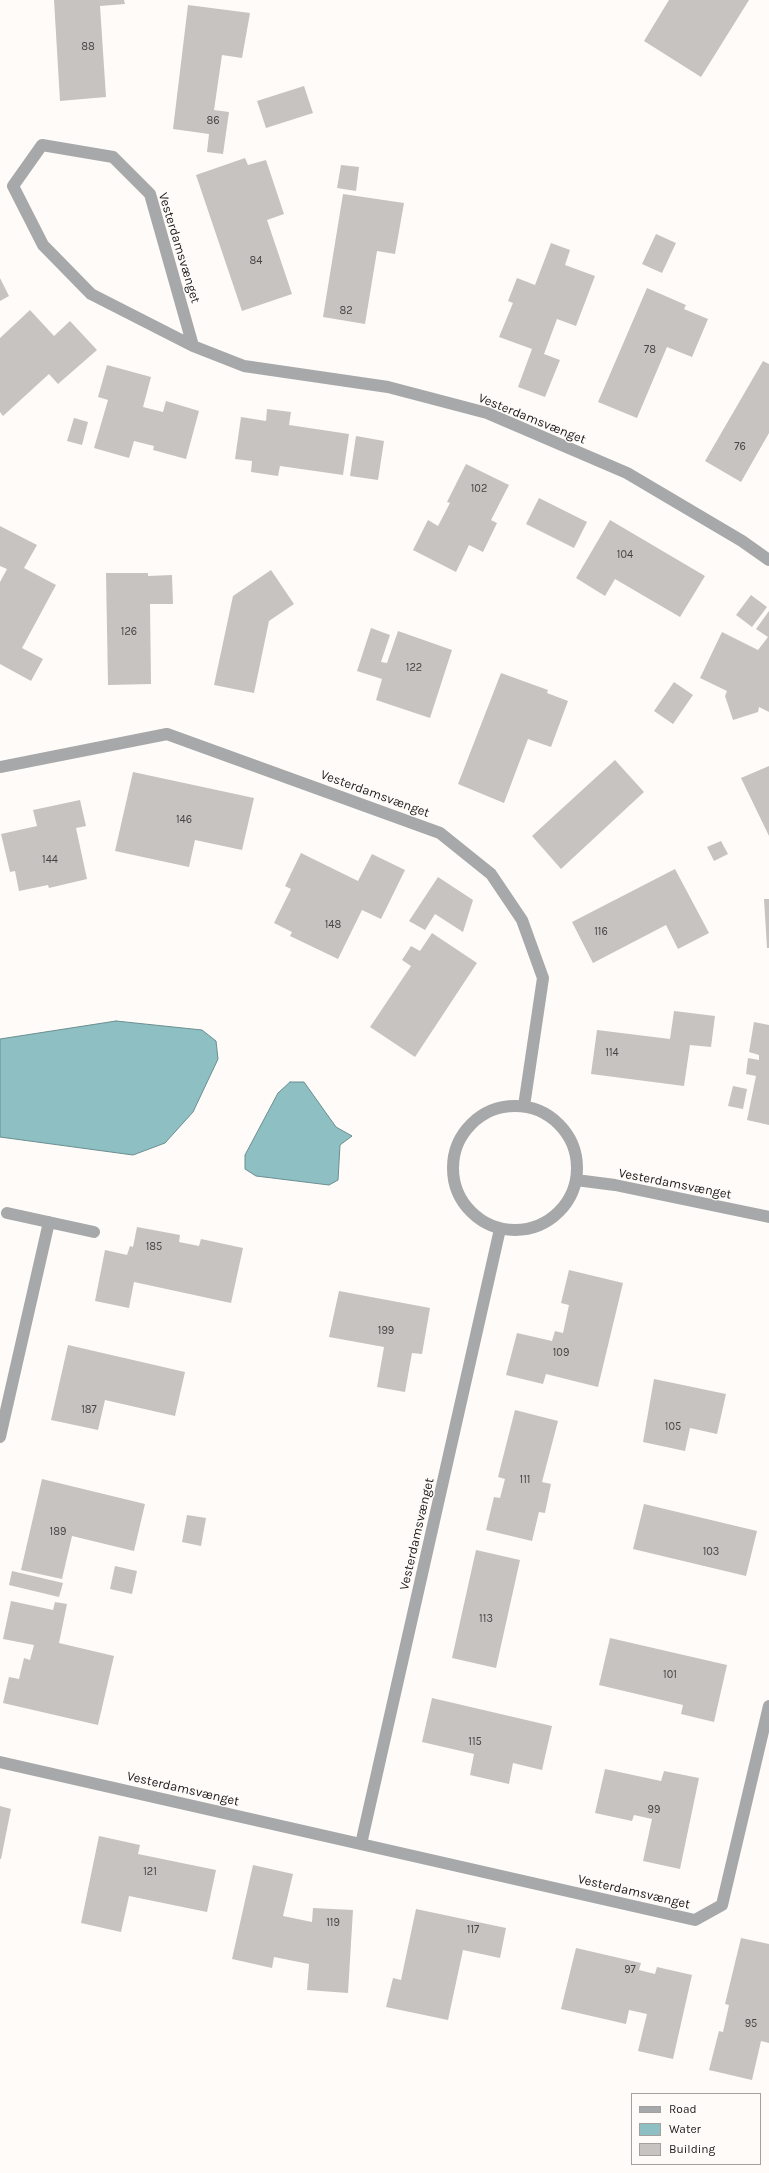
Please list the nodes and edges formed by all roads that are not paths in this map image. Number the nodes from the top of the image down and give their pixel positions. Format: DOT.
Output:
graph roads {
  1 [pos="193,346"];
  2 [pos="769,560"];
  3 [pos="0,767"];
  4 [pos="524,1106"];
  5 [pos="576,1180"];
  6 [pos="7,1212"];
  7 [pos="769,1217"];
  8 [pos="49,1222"];
  9 [pos="500,1229"];
  10 [pos="94,1232"];
  11 [pos="0,1436"];
  12 [pos="769,1706"];
  13 [pos="0,1762"];
  14 [pos="360,1844"];
  1 -- 1 [label="street, Vesterdamsvænget"];
  1 -- 2 [label="street, Vesterdamsvænget"];
  3 -- 4 [label="street, Vesterdamsvænget"];
  4 -- 5 [label="street"];
  4 -- 9 [label="street"];
  5 -- 7 [label="street, Vesterdamsvænget"];
  5 -- 9 [label="street"];
  6 -- 8 [label="street"];
  8 -- 10 [label="street"];
  8 -- 11 [label="street"];
  9 -- 14 [label="street, Vesterdamsvænget"];
  12 -- 14 [label="street, Vesterdamsvænget"];
  13 -- 14 [label="street, Vesterdamsvænget"];
}
